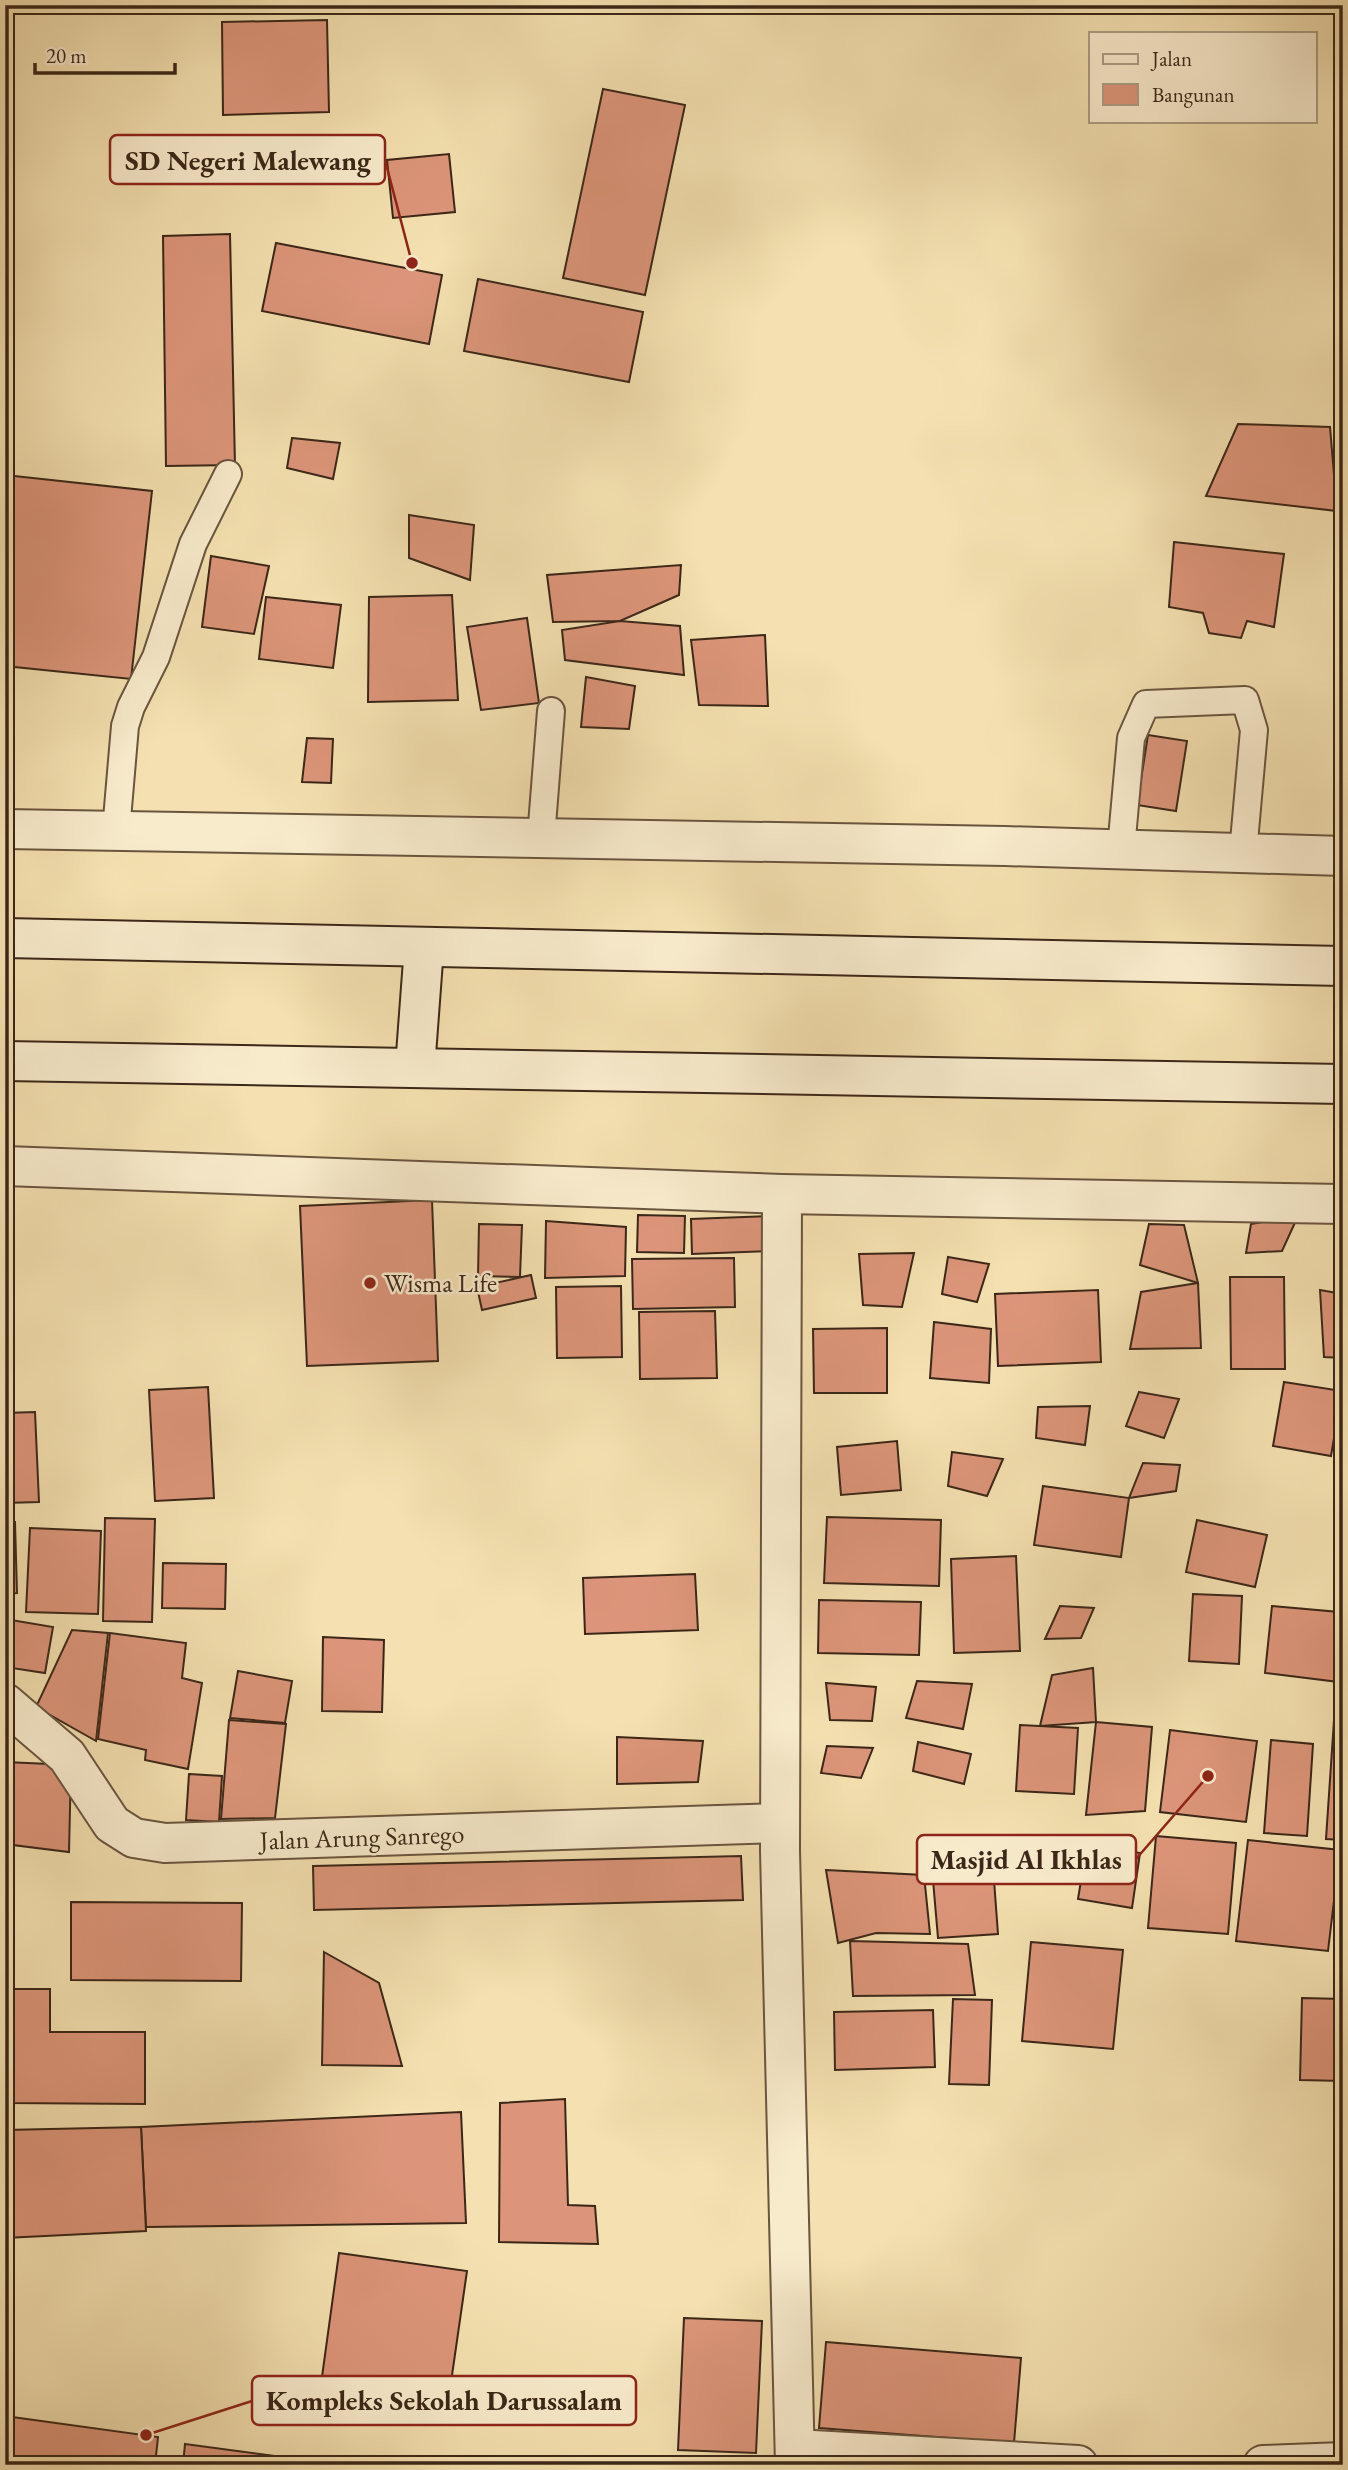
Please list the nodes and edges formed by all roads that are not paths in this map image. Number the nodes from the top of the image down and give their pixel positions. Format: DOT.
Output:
graph roads {
  1 [pos="228,474"];
  2 [pos="551,711"];
  3 [pos="5,829"];
  4 [pos="116,831"];
  5 [pos="541,838"];
  6 [pos="1121,849"];
  7 [pos="1243,853"];
  8 [pos="1343,856"];
  9 [pos="5,938"];
  10 [pos="424,947"];
  11 [pos="1343,966"];
  12 [pos="5,1061"];
  13 [pos="415,1068"];
  14 [pos="1343,1084"];
  15 [pos="5,1166"];
  16 [pos="782,1194"];
  17 [pos="1343,1204"];
  18 [pos="5,1703"];
  19 [pos="780,1823"];
  20 [pos="795,2457"];
  21 [pos="1343,2462"];
  22 [pos="1078,2465"];
  23 [pos="1263,2465"];
  1 -- 4 [label="lane"];
  2 -- 5 [label="lane"];
  3 -- 4 [label="street"];
  4 -- 5 [label="street"];
  5 -- 6 [label="street"];
  6 -- 7 [label="street"];
  6 -- 7 [label="lane"];
  7 -- 8 [label="street"];
  9 -- 10 [label="street"];
  10 -- 11 [label="street"];
  10 -- 13 [label="street"];
  12 -- 13 [label="street"];
  13 -- 14 [label="street"];
  15 -- 16 [label="street"];
  16 -- 17 [label="street"];
  16 -- 19 [label="street"];
  18 -- 19 [label="street, Jalan Arung Sanrego"];
  19 -- 20 [label="street"];
  20 -- 22 [label="street"];
  21 -- 23 [label="street"];
}
